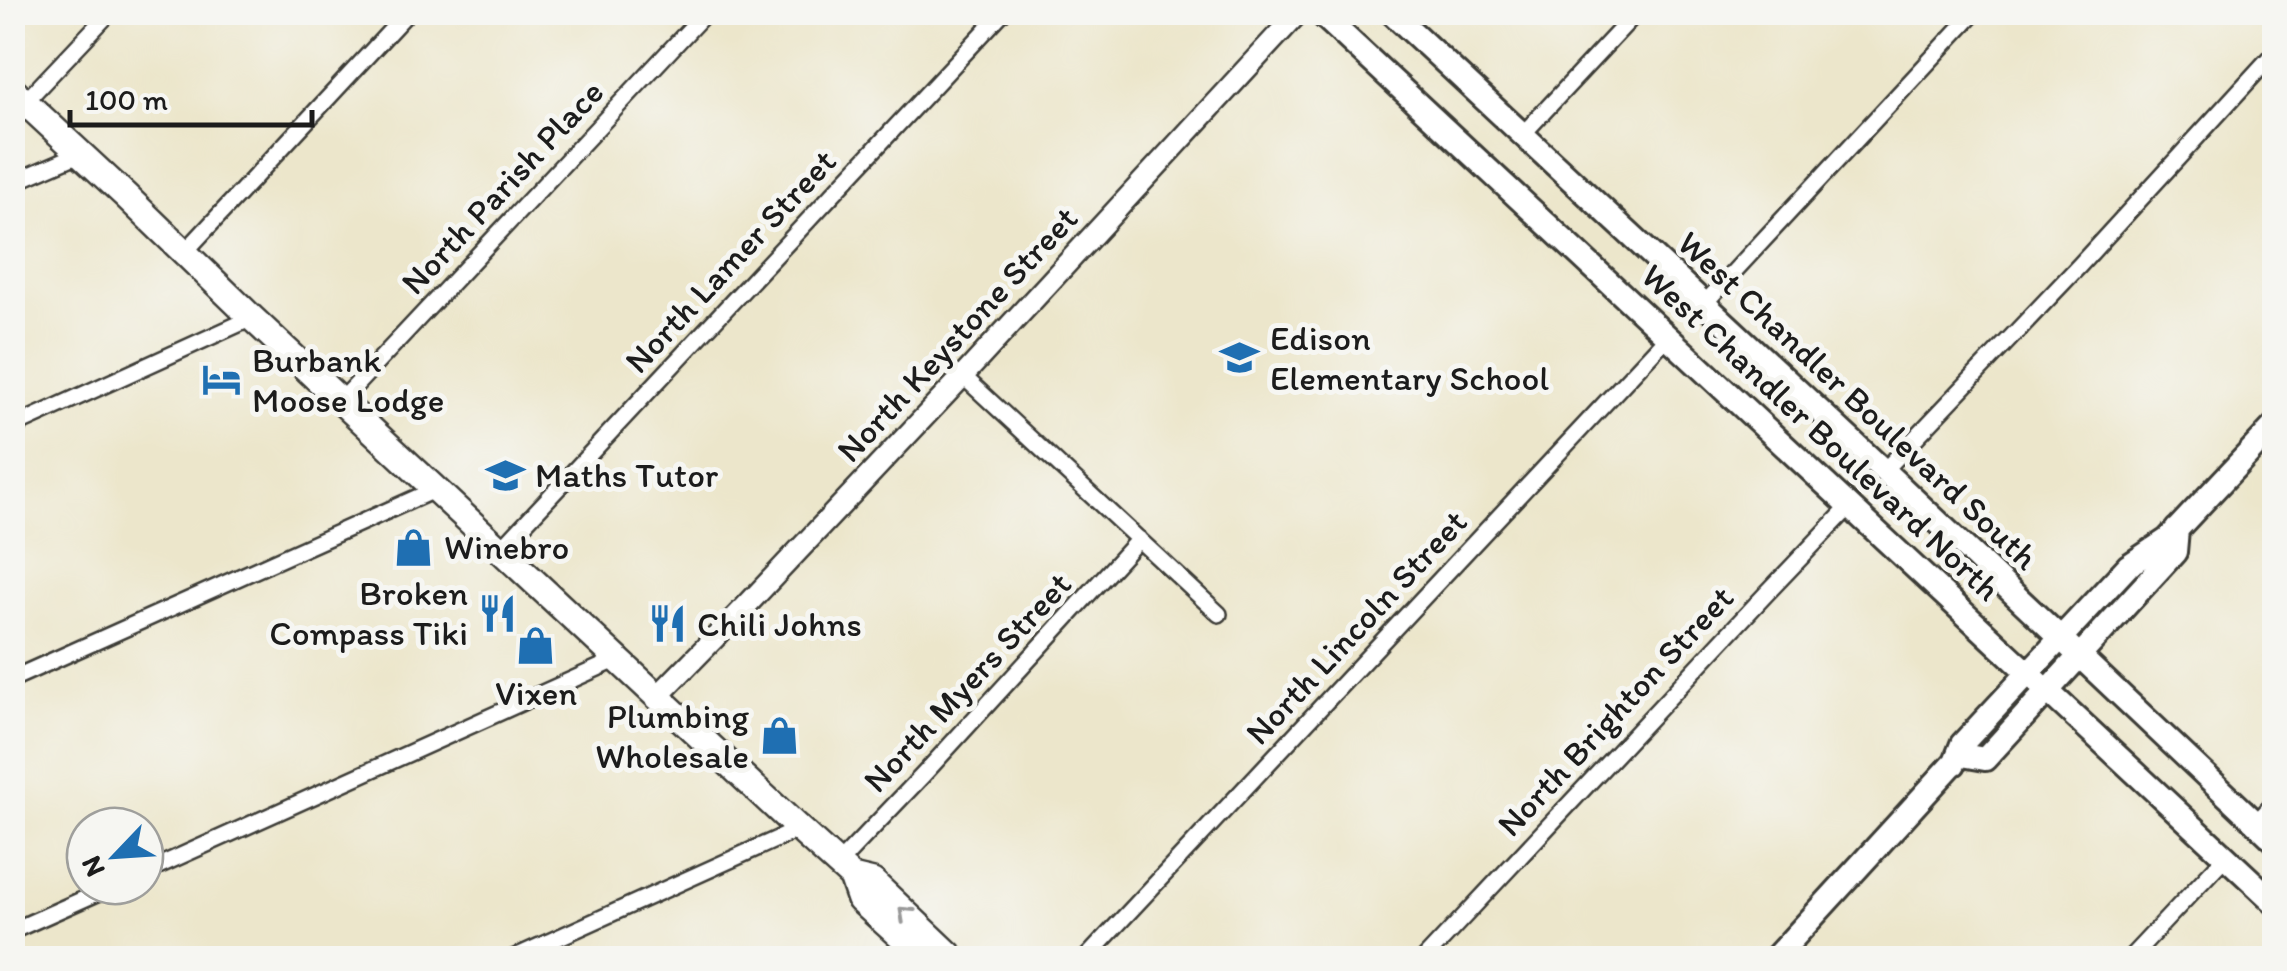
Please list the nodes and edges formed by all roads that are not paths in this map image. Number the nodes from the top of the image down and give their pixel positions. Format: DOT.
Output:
graph roads {
  1 [pos="110,12"];
  2 [pos="408,12"];
  3 [pos="706,12"];
  4 [pos="1004,12"];
  5 [pos="1300,12"];
  6 [pos="1319,12"];
  7 [pos="1391,12"];
  8 [pos="1637,12"];
  9 [pos="1975,12"];
  10 [pos="2274,53"];
  11 [pos="19,96"];
  12 [pos="1522,134"];
  13 [pos="79,154"];
  14 [pos="12,183"];
  15 [pos="184,253"];
  16 [pos="1703,304"];
  17 [pos="252,318"];
  18 [pos="1668,336"];
  19 [pos="963,376"];
  20 [pos="342,401"];
  21 [pos="2274,426"];
  22 [pos="12,427"];
  23 [pos="1884,471"];
  24 [pos="436,490"];
  25 [pos="1850,506"];
  26 [pos="1139,539"];
  27 [pos="501,549"];
  28 [pos="1218,614"];
  29 [pos="2072,648"];
  30 [pos="618,659"];
  31 [pos="12,679"];
  32 [pos="2037,682"];
  33 [pos="658,696"];
  34 [pos="2274,803"];
  35 [pos="2256,823"];
  36 [pos="800,829"];
  37 [pos="2274,840"];
  38 [pos="2226,856"];
  39 [pos="165,863"];
  40 [pos="845,870"];
  41 [pos="2274,902"];
  42 [pos="67,906"];
  43 [pos="12,930"];
  44 [pos="513,958"];
  45 [pos="924,958"];
  46 [pos="954,958"];
  47 [pos="1086,958"];
  48 [pos="1425,958"];
  49 [pos="1775,958"];
  50 [pos="2130,958"];
  1 -- 11 [label="street"];
  2 -- 15 [label="street"];
  3 -- 20 [label="street, North Parish Place"];
  4 -- 27 [label="street, North Lamer Street"];
  5 -- 19 [label="street, North Keystone Street"];
  6 -- 18 [label="main road, West Chandler Boulevard North"];
  7 -- 12 [label="main road, West Chandler Boulevard South"];
  8 -- 12 [label="street"];
  9 -- 16 [label="street"];
  10 -- 23 [label="street"];
  11 -- 13 [label="main road"];
  12 -- 16 [label="main road, West Chandler Boulevard South"];
  13 -- 14 [label="street"];
  13 -- 15 [label="main road"];
  15 -- 17 [label="main road"];
  16 -- 23 [label="main road, West Chandler Boulevard South"];
  17 -- 20 [label="main road"];
  17 -- 22 [label="street"];
  18 -- 25 [label="main road, West Chandler Boulevard North"];
  18 -- 47 [label="street, North Lincoln Street"];
  19 -- 26 [label="street"];
  19 -- 33 [label="street, North Keystone Street"];
  20 -- 24 [label="main road"];
  21 -- 29 [label="main road"];
  23 -- 29 [label="main road, West Chandler Boulevard South"];
  24 -- 27 [label="main road"];
  24 -- 31 [label="street"];
  25 -- 32 [label="main road, West Chandler Boulevard North"];
  25 -- 48 [label="street, North Brighton Street"];
  26 -- 28 [label="street"];
  26 -- 40 [label="street, North Myers Street"];
  27 -- 30 [label="main road"];
  29 -- 32 [label="main road"];
  29 -- 35 [label="main road, West Chandler Boulevard South"];
  30 -- 33 [label="main road"];
  30 -- 39 [label="street"];
  32 -- 38 [label="main road, West Chandler Boulevard North"];
  32 -- 49 [label="main road"];
  33 -- 36 [label="main road"];
  34 -- 35 [label="street"];
  35 -- 37 [label="main road, West Chandler Boulevard South"];
  36 -- 40 [label="main road"];
  36 -- 44 [label="street"];
  38 -- 41 [label="main road, West Chandler Boulevard North"];
  38 -- 50 [label="street"];
  40 -- 45 [label="main road"];
  46 -- 40 [label="main road, one-way"];
  42 -- 43 [label="street"];
}
